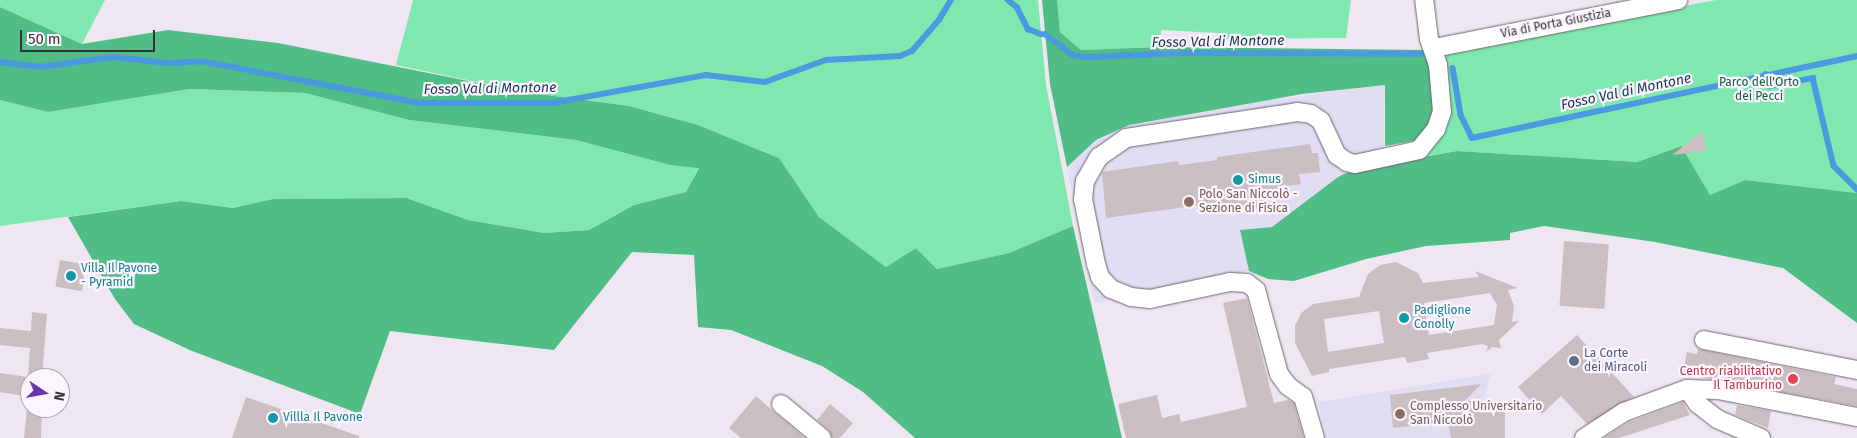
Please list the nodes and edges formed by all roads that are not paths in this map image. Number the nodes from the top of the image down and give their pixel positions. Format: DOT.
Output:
graph roads {
  1 [pos="1424,0"];
  2 [pos="1678,0"];
  3 [pos="1434,48"];
  4 [pos="1704,340"];
  5 [pos="1857,370"];
  6 [pos="1687,389"];
  7 [pos="781,404"];
  8 [pos="1857,417"];
  9 [pos="822,438"];
  10 [pos="1315,438"];
  11 [pos="1584,438"];
  12 [pos="1762,438"];
  1 -- 3 [label="lane"];
  2 -- 3 [label="lane, Via di Porta Giustizia"];
  3 -- 10 [label="lane"];
  4 -- 5 [label="lane"];
  6 -- 8 [label="lane"];
  6 -- 11 [label="lane"];
  6 -- 12 [label="lane"];
  7 -- 9 [label="lane"];
}
